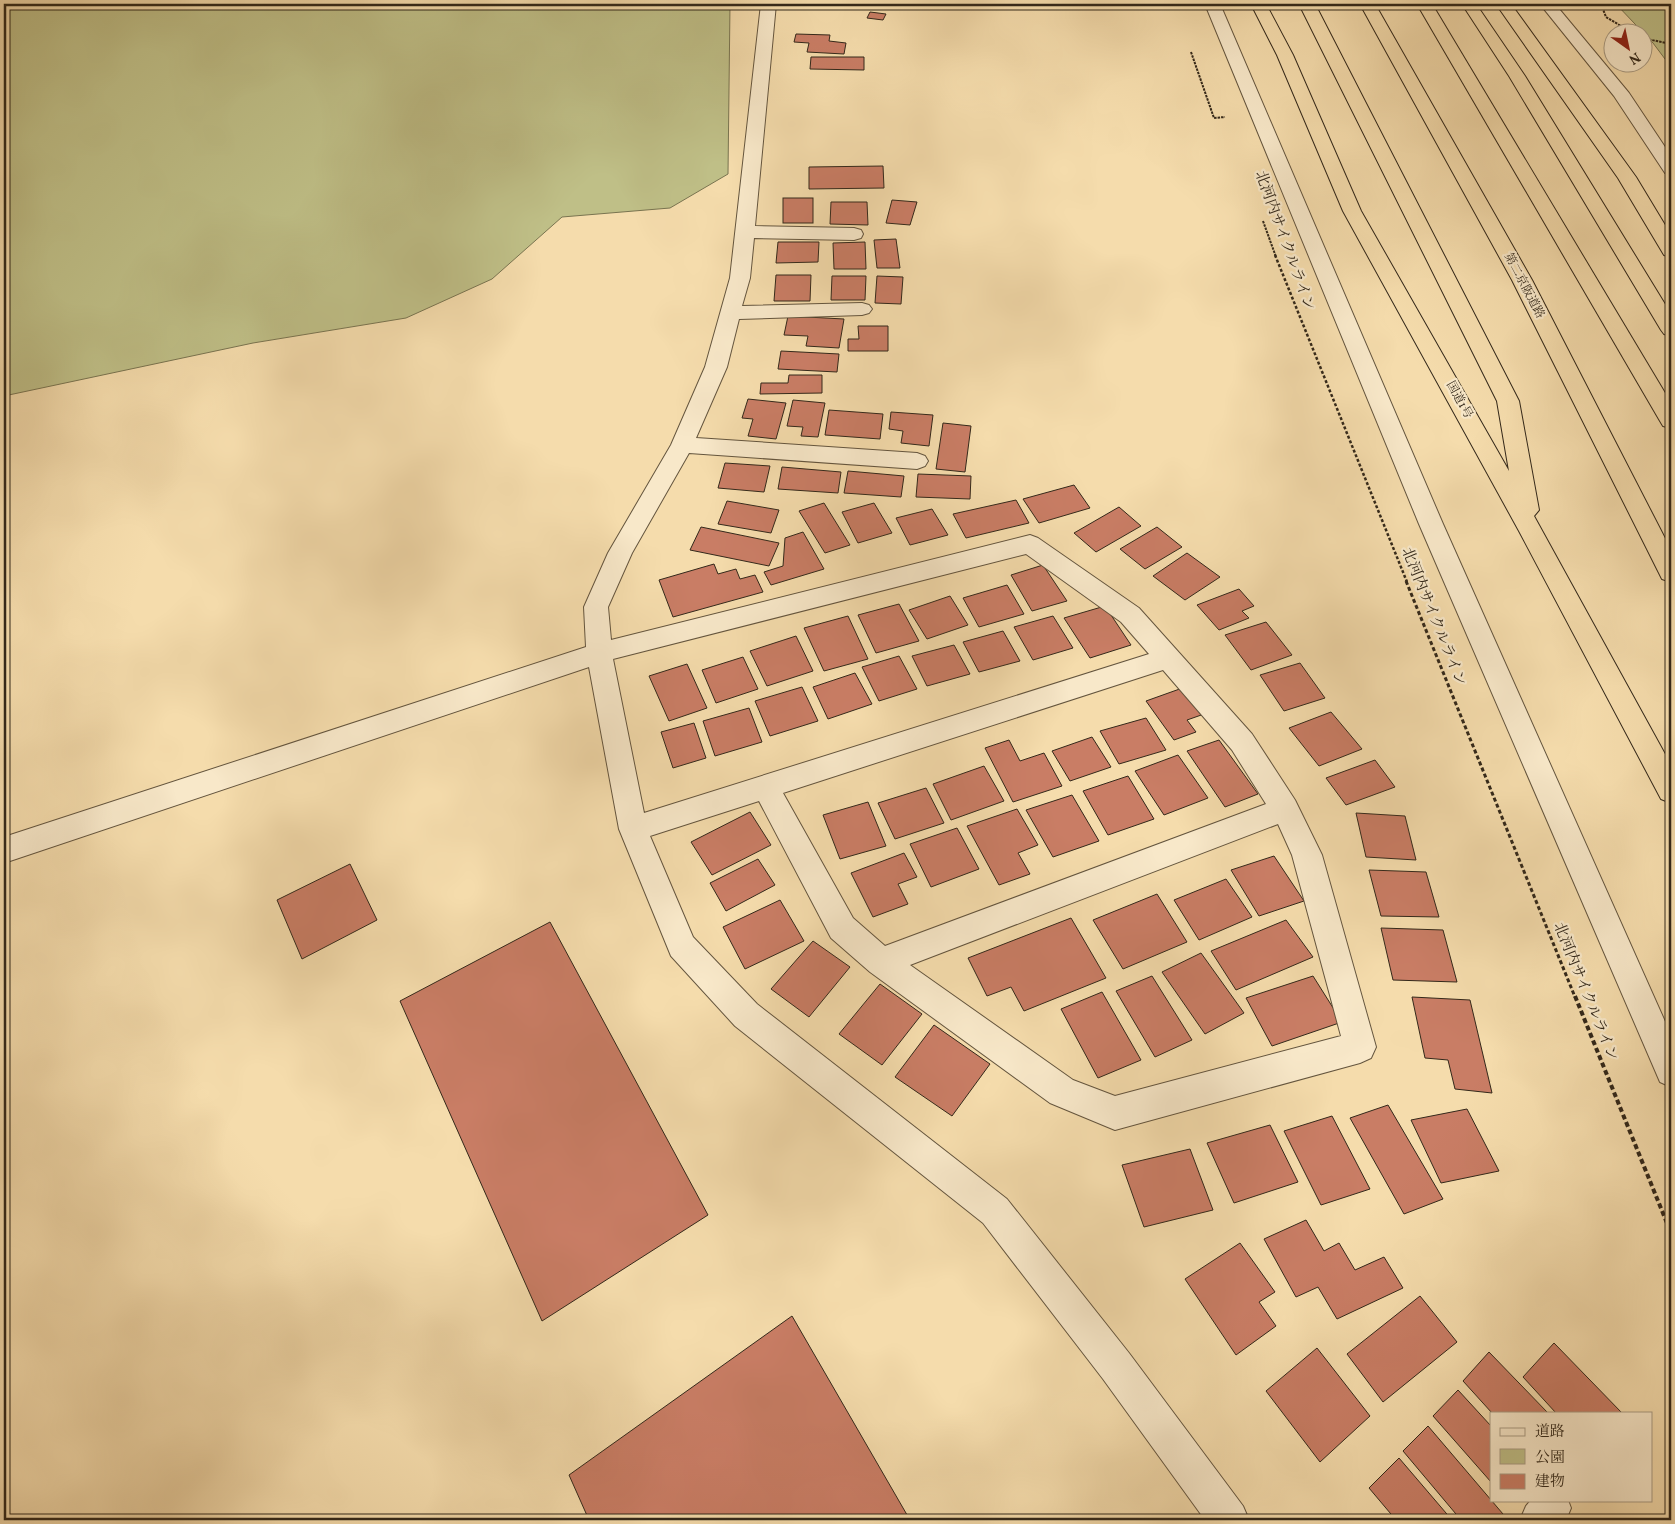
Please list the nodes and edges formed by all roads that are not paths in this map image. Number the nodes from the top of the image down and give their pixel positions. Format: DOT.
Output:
graph roads {
  1 [pos="768,4"];
  2 [pos="1212,4"];
  3 [pos="1258,4"];
  4 [pos="1307,4"];
  5 [pos="1367,4"];
  6 [pos="1424,4"];
  7 [pos="1469,4"];
  8 [pos="1503,4"];
  9 [pos="1548,4"];
  10 [pos="1671,169"];
  11 [pos="745,232"];
  12 [pos="854,234"];
  13 [pos="1671,251"];
  14 [pos="862,309"];
  15 [pos="731,313"];
  16 [pos="1671,330"];
  17 [pos="1671,421"];
  18 [pos="682,445"];
  19 [pos="917,461"];
  20 [pos="1531,531"];
  21 [pos="1671,573"];
  22 [pos="599,653"];
  23 [pos="1169,658"];
  24 [pos="765,786"];
  25 [pos="1671,791"];
  26 [pos="1285,809"];
  27 [pos="632,829"];
  28 [pos="4,850"];
  29 [pos="881,962"];
  30 [pos="1671,1071"];
  31 [pos="1229,1520"];
  1 -- 11 [label="street"];
  2 -- 30 [label="street"];
  3 -- 20 [label="highway, 国道1号"];
  4 -- 20 [label="highway"];
  5 -- 21 [label="highway, 第二京阪道路"];
  6 -- 17 [label="highway"];
  7 -- 16 [label="highway"];
  8 -- 13 [label="highway"];
  9 -- 10 [label="street"];
  11 -- 12 [label="street"];
  11 -- 15 [label="street"];
  14 -- 15 [label="street"];
  15 -- 18 [label="street"];
  18 -- 19 [label="street"];
  18 -- 22 [label="street"];
  20 -- 25 [label="highway, 国道1号"];
  22 -- 23 [label="street"];
  22 -- 27 [label="street"];
  22 -- 28 [label="street"];
  23 -- 24 [label="street"];
  23 -- 26 [label="street"];
  24 -- 27 [label="street"];
  24 -- 29 [label="street"];
  26 -- 29 [label="street"];
  26 -- 29 [label="street"];
  27 -- 31 [label="street"];
}
